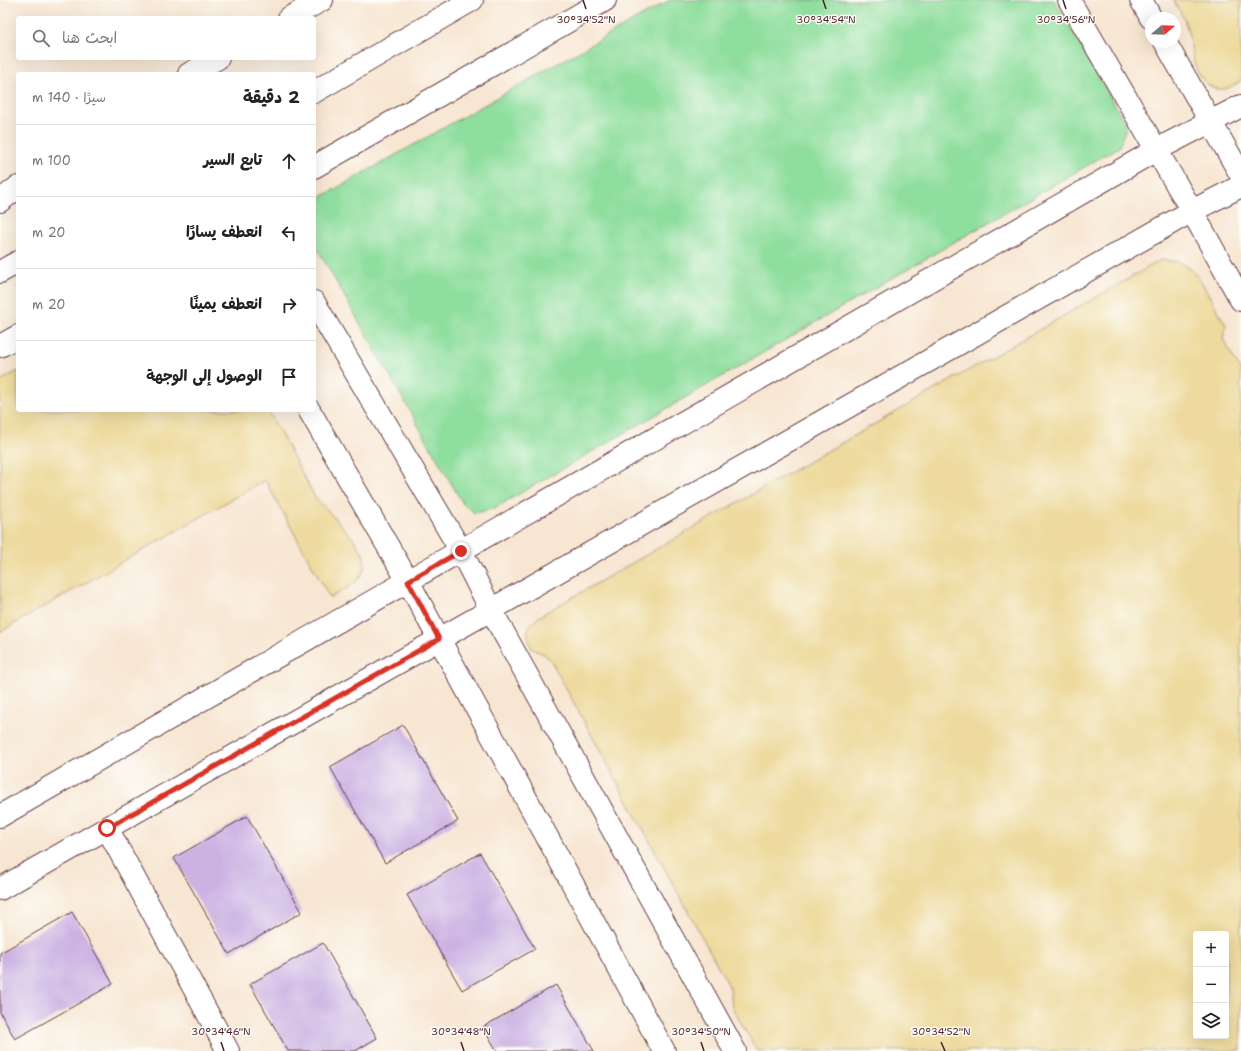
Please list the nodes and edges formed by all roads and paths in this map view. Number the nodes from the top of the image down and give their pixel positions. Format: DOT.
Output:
graph roads {
  1 [pos="322,0"];
  2 [pos="472,0"];
  3 [pos="605,0"];
  4 [pos="1069,0"];
  5 [pos="1141,0"];
  6 [pos="1148,12"];
  7 [pos="293,16"];
  8 [pos="1168,48"];
  9 [pos="214,60"];
  10 [pos="193,72"];
  11 [pos="316,91"];
  12 [pos="1241,106"];
  13 [pos="1210,121"];
  14 [pos="1156,150"];
  15 [pos="316,166"];
  16 [pos="1241,175"];
  17 [pos="1241,186"];
  18 [pos="16,188"];
  19 [pos="0,200"];
  20 [pos="1192,211"];
  21 [pos="16,263"];
  22 [pos="0,272"];
  23 [pos="1241,300"];
  24 [pos="316,305"];
  25 [pos="16,337"];
  26 [pos="0,346"];
  27 [pos="310,412"];
  28 [pos="461,551"];
  29 [pos="408,581"];
  30 [pos="491,610"];
  31 [pos="439,639"];
  32 [pos="0,816"];
  33 [pos="107,828"];
  34 [pos="0,889"];
  35 [pos="228,1051"];
  36 [pos="664,1051"];
  37 [pos="735,1051"];
  1 -- 7 [label="street"];
  2 -- 11 [label="street"];
  3 -- 15 [label="street"];
  4 -- 14 [label="street"];
  5 -- 6 [label="street"];
  8 -- 13 [label="street"];
  9 -- 10 [label="street"];
  12 -- 13 [label="street"];
  13 -- 14 [label="street"];
  13 -- 16 [label="street"];
  14 -- 20 [label="street"];
  14 -- 28 [label="street"];
  17 -- 20 [label="street"];
  18 -- 19 [label="street"];
  20 -- 23 [label="street"];
  20 -- 30 [label="street"];
  21 -- 22 [label="street"];
  24 -- 28 [label="street"];
  25 -- 26 [label="street"];
  27 -- 29 [label="street"];
  28 -- 29 [label="street"];
  28 -- 30 [label="street"];
  29 -- 31 [label="street"];
  29 -- 32 [label="street"];
  30 -- 31 [label="street"];
  30 -- 37 [label="street"];
  31 -- 33 [label="street"];
  31 -- 36 [label="street"];
  33 -- 34 [label="street"];
  33 -- 35 [label="street"];
}
